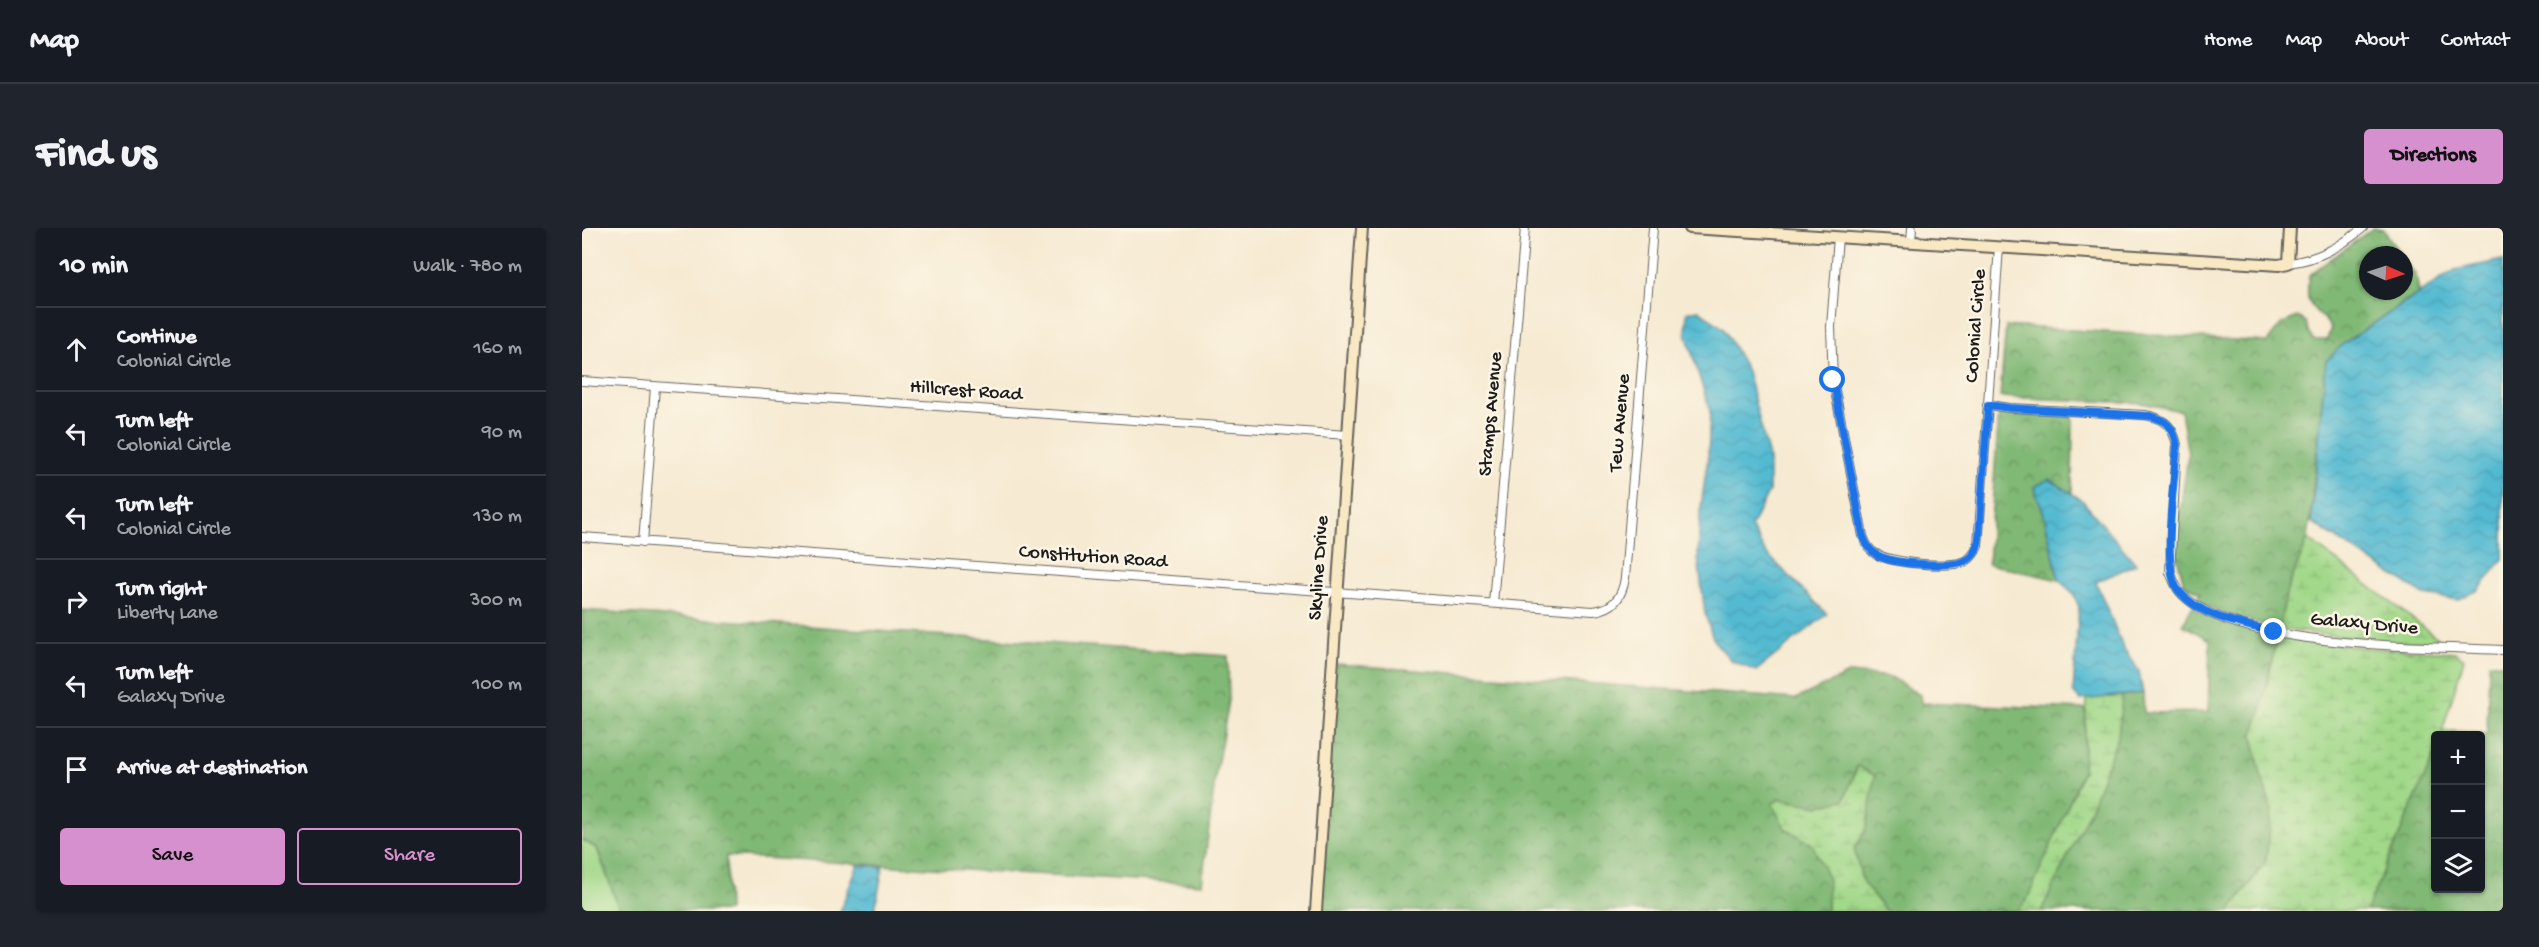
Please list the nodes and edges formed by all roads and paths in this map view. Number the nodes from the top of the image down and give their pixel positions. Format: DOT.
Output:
graph roads {
  1 [pos="1362,228"];
  2 [pos="1525,228"];
  3 [pos="1653,228"];
  4 [pos="1690,228"];
  5 [pos="1912,228"];
  6 [pos="2290,228"];
  7 [pos="2362,228"];
  8 [pos="1838,237"];
  9 [pos="1911,242"];
  10 [pos="2000,247"];
  11 [pos="2288,264"];
  12 [pos="582,381"];
  13 [pos="655,387"];
  14 [pos="1988,405"];
  15 [pos="1347,435"];
  16 [pos="582,537"];
  17 [pos="643,542"];
  18 [pos="1336,592"];
  19 [pos="1493,603"];
  20 [pos="1602,610"];
  21 [pos="2503,650"];
  22 [pos="1316,911"];
  1 -- 15 [label="street, Skyline Drive"];
  2 -- 19 [label="street, Stamps Avenue"];
  3 -- 20 [label="street, Tew Avenue"];
  4 -- 8 [label="street"];
  5 -- 9 [label="street"];
  6 -- 11 [label="street"];
  7 -- 11 [label="street"];
  8 -- 9 [label="street"];
  8 -- 14 [label="street, Colonial Circle"];
  9 -- 10 [label="street"];
  10 -- 11 [label="street"];
  10 -- 14 [label="street, Colonial Circle"];
  12 -- 13 [label="street, Hillcrest Road"];
  13 -- 15 [label="street, Hillcrest Road"];
  13 -- 17 [label="street"];
  14 -- 21 [label="street, Galaxy Drive"];
  15 -- 18 [label="street, Skyline Drive"];
  16 -- 17 [label="street, Constitution Road"];
  17 -- 18 [label="street, Constitution Road"];
  18 -- 19 [label="street, Constitution Road"];
  18 -- 22 [label="street, Skyline Drive"];
  19 -- 20 [label="street, Constitution Road"];
}
